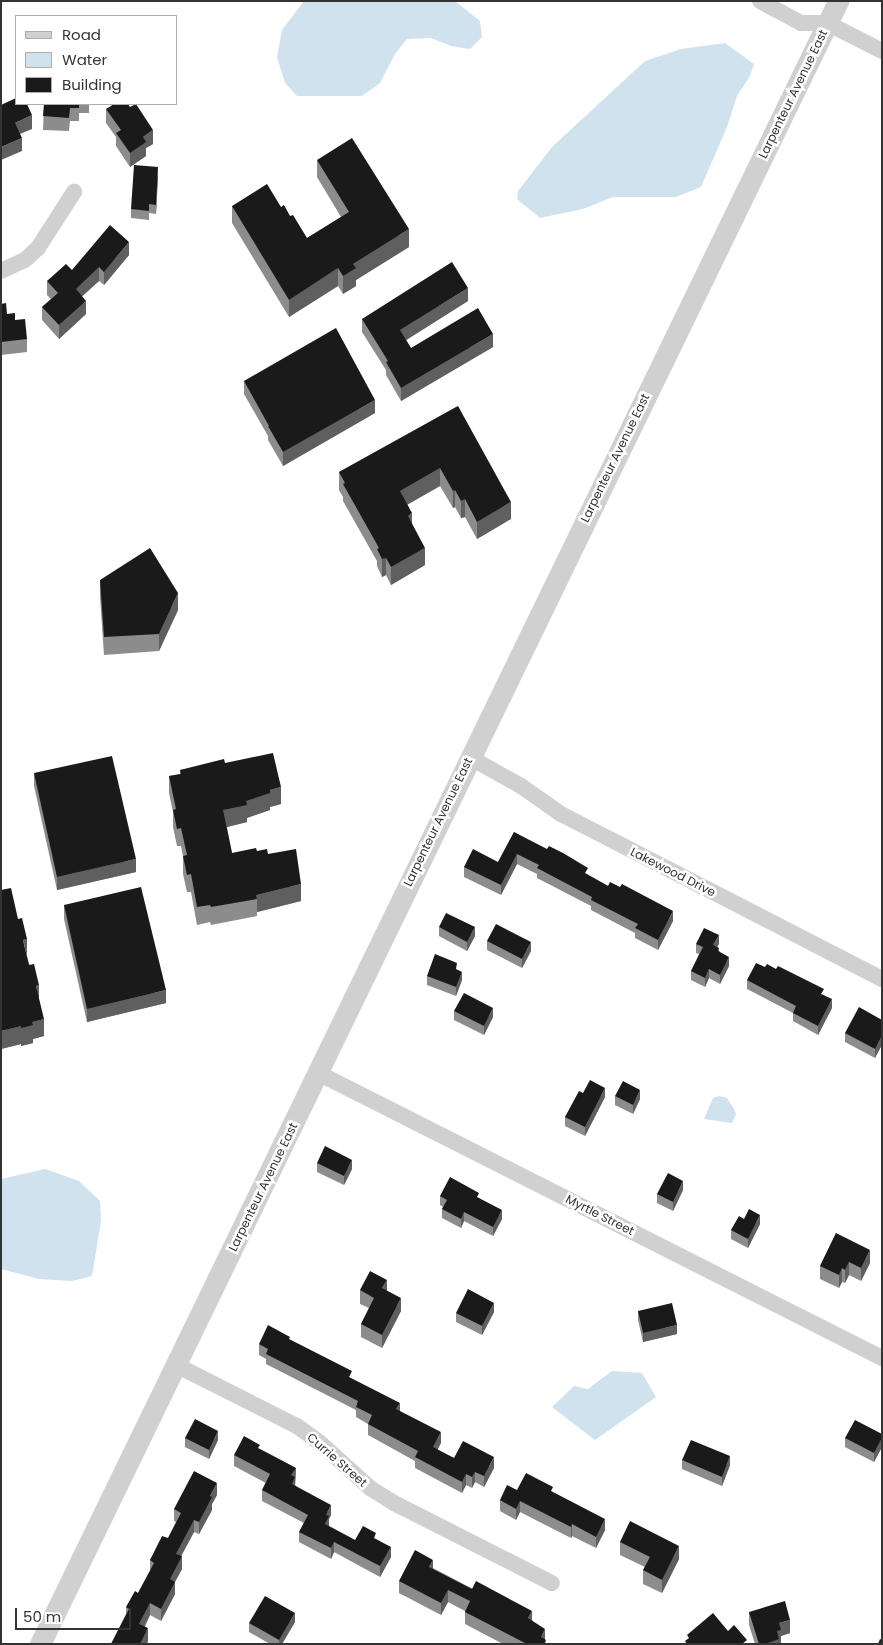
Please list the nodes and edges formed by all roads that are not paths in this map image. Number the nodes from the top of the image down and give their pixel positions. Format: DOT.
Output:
graph roads {
  1 [pos="760,1"];
  2 [pos="838,1"];
  3 [pos="827,23"];
  4 [pos="882,51"];
  5 [pos="74,192"];
  6 [pos="1,271"];
  7 [pos="469,756"];
  8 [pos="882,979"];
  9 [pos="318,1073"];
  10 [pos="882,1358"];
  11 [pos="176,1365"];
  12 [pos="552,1583"];
  13 [pos="40,1644"];
  1 -- 3 [label="street"];
  2 -- 3 [label="street, Larpenteur Avenue East"];
  3 -- 4 [label="street"];
  3 -- 7 [label="street, Larpenteur Avenue East"];
  5 -- 6 [label="street"];
  7 -- 8 [label="street, Lakewood Drive"];
  7 -- 9 [label="street, Larpenteur Avenue East"];
  9 -- 10 [label="street, Myrtle Street"];
  9 -- 11 [label="street, Larpenteur Avenue East"];
  11 -- 12 [label="street, Currie Street"];
  11 -- 13 [label="street, Larpenteur Avenue East"];
}
